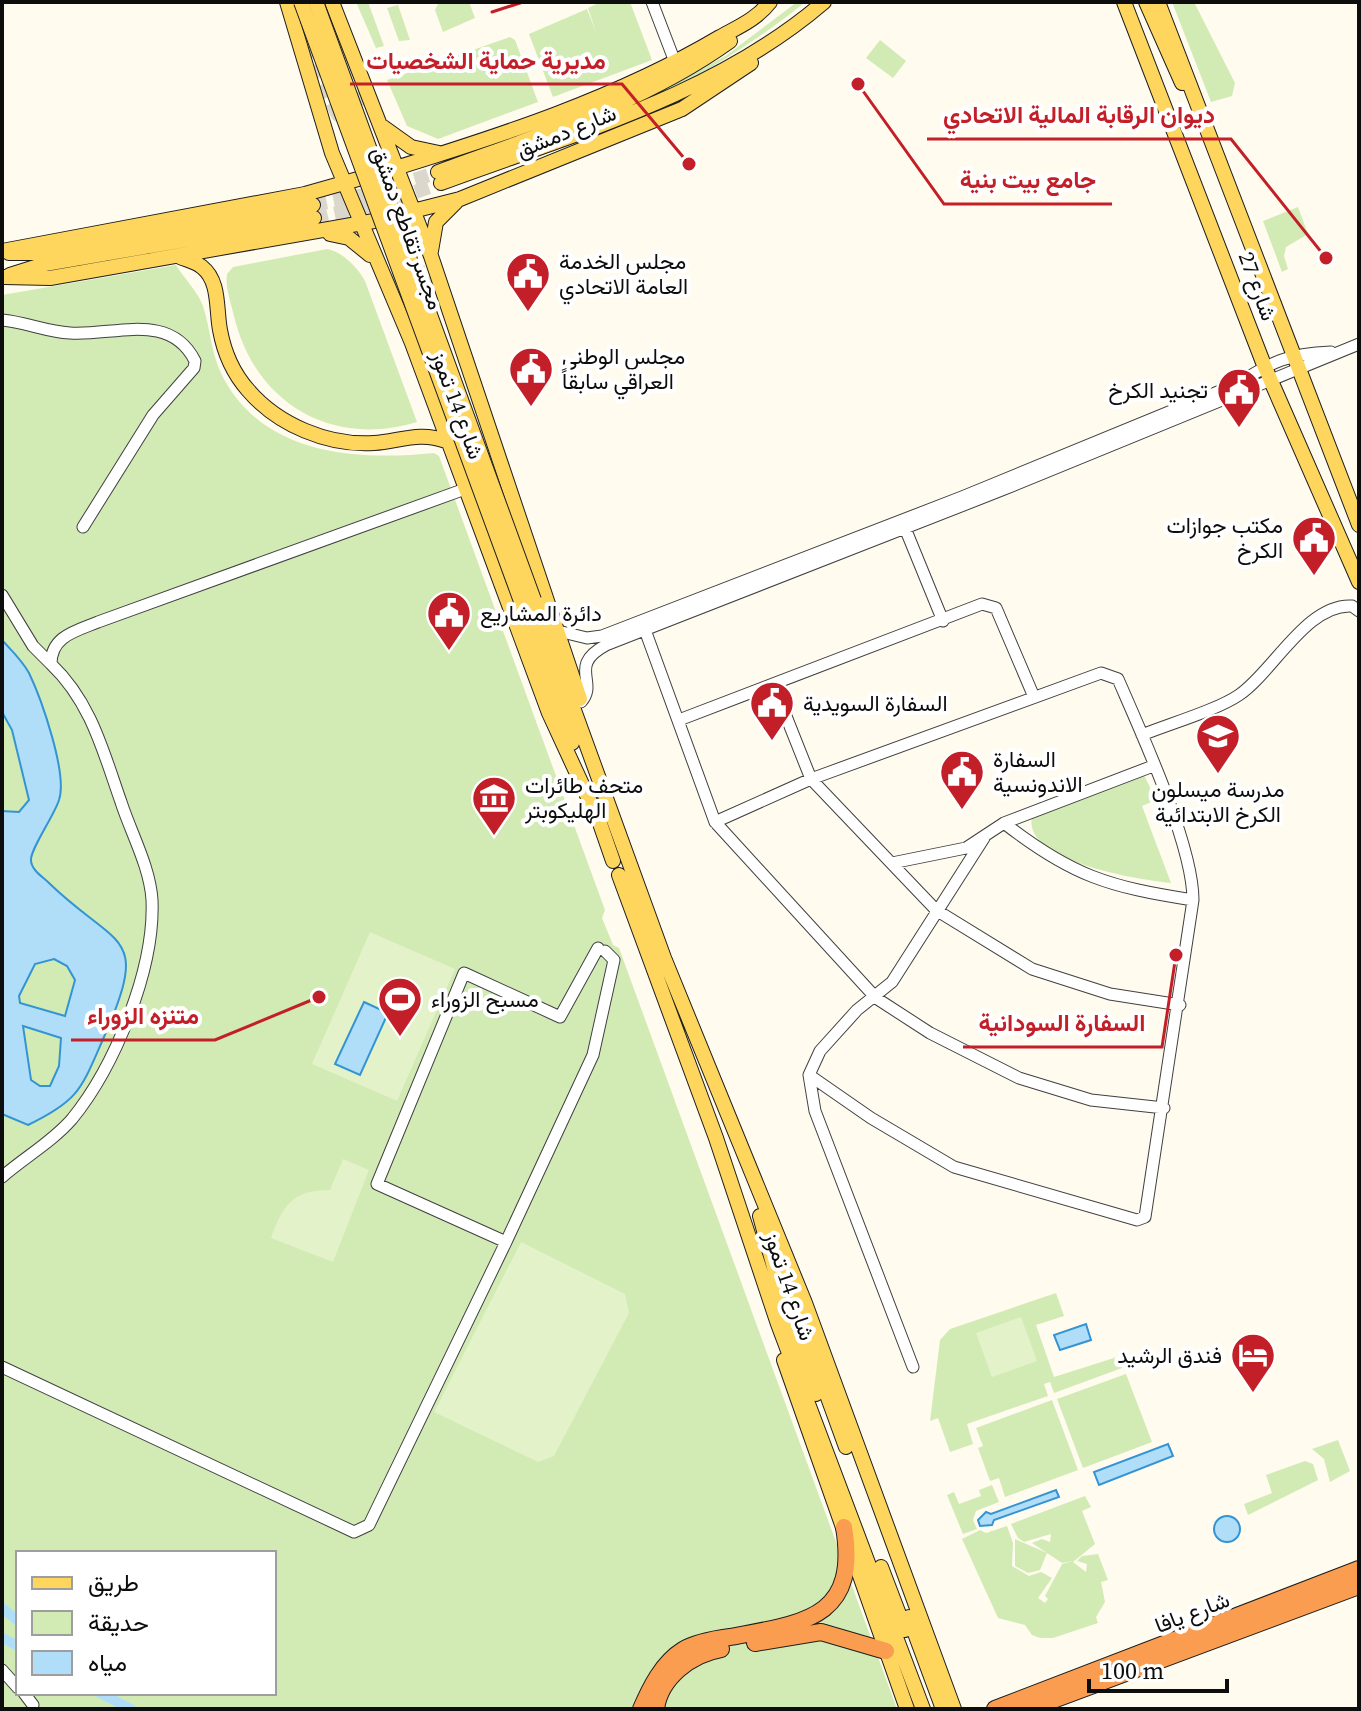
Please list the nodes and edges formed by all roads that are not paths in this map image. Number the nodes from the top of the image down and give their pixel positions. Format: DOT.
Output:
graph roads {
  1 [pos="287,2"];
  2 [pos="301,2"];
  3 [pos="316,2"];
  4 [pos="332,2"];
  5 [pos="652,2"];
  6 [pos="779,2"];
  7 [pos="824,2"];
  8 [pos="1124,2"];
  9 [pos="1146,2"];
  10 [pos="1158,2"];
  11 [pos="762,10"];
  12 [pos="776,42"];
  13 [pos="675,62"];
  14 [pos="1197,102"];
  15 [pos="380,125"];
  16 [pos="332,153"];
  17 [pos="447,154"];
  18 [pos="391,169"];
  19 [pos="352,181"];
  20 [pos="460,199"];
  21 [pos="311,206"];
  22 [pos="407,212"];
  23 [pos="367,222"];
  24 [pos="317,233"];
  25 [pos="2,252"];
  26 [pos="431,256"];
  27 [pos="179,257"];
  28 [pos="377,261"];
  29 [pos="3,277"];
  30 [pos="2,320"];
  31 [pos="1359,344"];
  32 [pos="1340,351"];
  33 [pos="1294,354"];
  34 [pos="1264,365"];
  35 [pos="1300,368"];
  36 [pos="1271,382"];
  37 [pos="446,441"];
  38 [pos="465,489"];
  39 [pos="1359,525"];
  40 [pos="83,527"];
  41 [pos="905,528"];
  42 [pos="1359,582"];
  43 [pos="2,595"];
  44 [pos="528,602"];
  45 [pos="1359,611"];
  46 [pos="943,621"];
  47 [pos="544,627"];
  48 [pos="645,630"];
  49 [pos="560,632"];
  50 [pos="58,642"];
  51 [pos="33,646"];
  52 [pos="51,664"];
  53 [pos="774,686"];
  54 [pos="1034,697"];
  55 [pos="549,713"];
  56 [pos="574,713"];
  57 [pos="679,720"];
  58 [pos="1142,735"];
  59 [pos="1153,766"];
  60 [pos="811,779"];
  61 [pos="604,815"];
  62 [pos="715,822"];
  63 [pos="1004,823"];
  64 [pos="984,838"];
  65 [pos="892,863"];
  66 [pos="1193,900"];
  67 [pos="936,910"];
  68 [pos="657,960"];
  69 [pos="876,998"];
  70 [pos="1180,1005"];
  71 [pos="809,1075"];
  72 [pos="1164,1108"];
  73 [pos="749,1172"];
  74 [pos="2,1177"];
  75 [pos="506,1242"];
  76 [pos="778,1324"];
  77 [pos="2,1367"];
  78 [pos="913,1367"];
  79 [pos="844,1527"];
  80 [pos="1359,1569"];
  81 [pos="1359,1586"];
  82 [pos="886,1651"];
  83 [pos="2,1670"];
  84 [pos="16,1686"];
  85 [pos="26,1695"];
  86 [pos="33,1705"];
  87 [pos="641,1709"];
  88 [pos="656,1709"];
  89 [pos="907,1709"];
  90 [pos="923,1709"];
  91 [pos="934,1709"];
  92 [pos="943,1709"];
  93 [pos="954,1709"];
  94 [pos="995,1709"];
  95 [pos="1029,1709"];
  1 -- 16 [label="main road, شارع 14 تموز"];
  2 -- 44 [label="main road, مجسر تقاطع دمشق, bridge"];
  3 -- 44 [label="main road, مجسر تقاطع دمشق, bridge"];
  4 -- 15 [label="main road, شارع 14 تموز"];
  5 -- 13 [label="street"];
  6 -- 11 [label="main road"];
  7 -- 12 [label="main road, شارع دمشق"];
  8 -- 34 [label="main road, شارع 27"];
  9 -- 14 [label="main road"];
  10 -- 14 [label="main road, شارع 27"];
  11 -- 12 [label="main road, شارع دمشق"];
  11 -- 13 [label="main road, شارع دمشق"];
  12 -- 20 [label="main road, شارع دمشق"];
  13 -- 17 [label="main road, شارع دمشق"];
  14 -- 33 [label="main road, شارع 27"];
  15 -- 17 [label="main road"];
  15 -- 18 [label="main road, شارع 14 تموز"];
  16 -- 19 [label="main road, شارع 14 تموز"];
  16 -- 21 [label="main road"];
  17 -- 18 [label="main road, شارع دمشق"];
  18 -- 22 [label="main road, شارع 14 تموز"];
  19 -- 21 [label="main road"];
  19 -- 23 [label="main road, شارع 14 تموز"];
  20 -- 22 [label="main road, شارع دمشق"];
  20 -- 26 [label="main road"];
  21 -- 25 [label="main road"];
  21 -- 29 [label="main road"];
  22 -- 26 [label="main road, شارع 14 تموز"];
  23 -- 24 [label="main road"];
  23 -- 28 [label="main road, شارع 14 تموز"];
  24 -- 27 [label="main road"];
  24 -- 28 [label="main road"];
  26 -- 49 [label="main road, شارع 14 تموز"];
  27 -- 29 [label="main road"];
  27 -- 37 [label="main road"];
  28 -- 37 [label="main road, شارع 14 تموز"];
  30 -- 40 [label="street"];
  31 -- 32 [label="street"];
  32 -- 33 [label="street"];
  32 -- 35 [label="street"];
  33 -- 34 [label="street"];
  33 -- 35 [label="main road, شارع 27"];
  34 -- 36 [label="main road, شارع 27"];
  34 -- 49 [label="street"];
  35 -- 36 [label="street"];
  35 -- 39 [label="main road, شارع 27"];
  36 -- 41 [label="street"];
  36 -- 42 [label="main road, شارع 27"];
  37 -- 38 [label="main road, شارع 14 تموز"];
  38 -- 50 [label="street"];
  38 -- 55 [label="main road, شارع 14 تموز"];
  41 -- 46 [label="street"];
  41 -- 48 [label="street"];
  43 -- 51 [label="street"];
  44 -- 47 [label="main road, شارع 14 تموز"];
  44 -- 56 [label="main road, شارع 14 تموز"];
  45 -- 58 [label="street"];
  46 -- 53 [label="street"];
  46 -- 54 [label="street"];
  47 -- 49 [label="street"];
  47 -- 56 [label="main road, شارع 14 تموز"];
  48 -- 56 [label="street"];
  48 -- 57 [label="street"];
  49 -- 56 [label="main road, شارع 14 تموز"];
  50 -- 51 [label="street"];
  50 -- 52 [label="street"];
  51 -- 52 [label="street"];
  52 -- 74 [label="street"];
  53 -- 57 [label="street"];
  53 -- 60 [label="street"];
  54 -- 58 [label="street"];
  54 -- 60 [label="street"];
  55 -- 56 [label="main road"];
  55 -- 61 [label="main road, شارع 14 تموز"];
  56 -- 61 [label="main road, شارع 14 تموز"];
  56 -- 61 [label="main road, شارع 14 تموز"];
  57 -- 62 [label="street"];
  58 -- 59 [label="street"];
  59 -- 63 [label="street"];
  59 -- 66 [label="street"];
  60 -- 62 [label="street"];
  60 -- 65 [label="street"];
  61 -- 68 [label="main road, شارع 14 تموز"];
  61 -- 68 [label="main road, شارع 14 تموز"];
  62 -- 69 [label="street"];
  63 -- 64 [label="street"];
  63 -- 66 [label="street"];
  64 -- 65 [label="street"];
  64 -- 67 [label="street"];
  65 -- 67 [label="street"];
  66 -- 70 [label="street"];
  67 -- 69 [label="street"];
  67 -- 70 [label="street"];
  68 -- 73 [label="main road, شارع 14 تموز"];
  68 -- 76 [label="main road, شارع 14 تموز"];
  69 -- 71 [label="street"];
  69 -- 72 [label="street"];
  70 -- 72 [label="street"];
  71 -- 72 [label="street"];
  71 -- 78 [label="street"];
  73 -- 91 [label="main road, شارع 14 تموز"];
  73 -- 92 [label="main road"];
  73 -- 93 [label="main road, شارع 14 تموز"];
  75 -- 75 [label="street"];
  75 -- 77 [label="street"];
  76 -- 79 [label="main road"];
  76 -- 90 [label="main road, شارع 14 تموز"];
  79 -- 82 [label="main road"];
  79 -- 87 [label="highway"];
  80 -- 94 [label="highway, شارع يافا"];
  81 -- 95 [label="highway, شارع يافا"];
  82 -- 88 [label="highway"];
  82 -- 89 [label="main road"];
  83 -- 84 [label="street"];
  85 -- 86 [label="street"];
}
